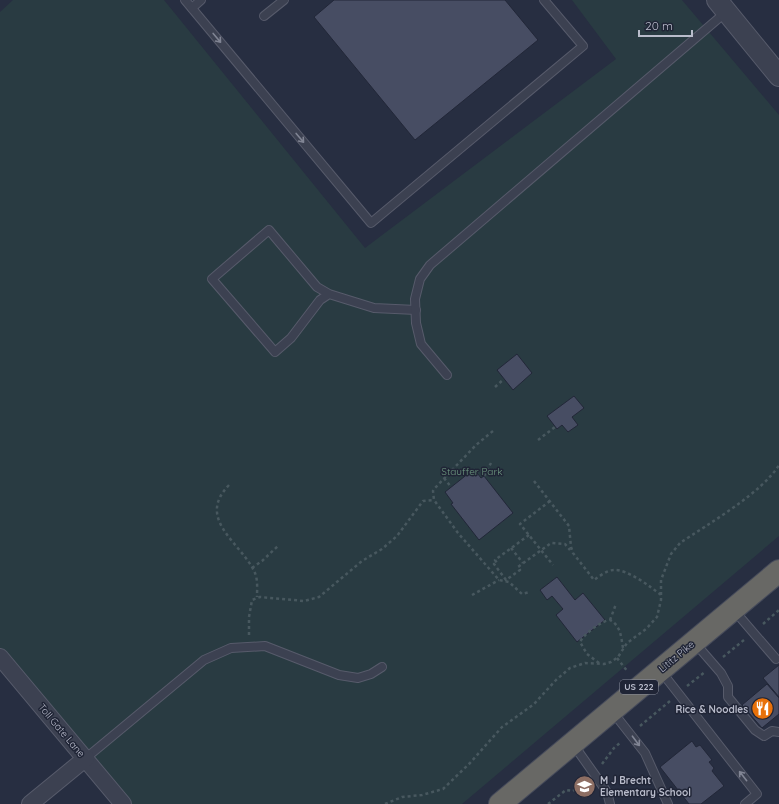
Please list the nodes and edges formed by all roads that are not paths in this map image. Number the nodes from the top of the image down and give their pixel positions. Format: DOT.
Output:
graph roads {
  1 [pos="185,0"];
  2 [pos="201,0"];
  3 [pos="284,0"];
  4 [pos="544,0"];
  5 [pos="722,6"];
  6 [pos="192,8"];
  7 [pos="264,16"];
  8 [pos="779,76"];
  9 [pos="329,294"];
  10 [pos="416,310"];
  11 [pos="447,375"];
  12 [pos="779,571"];
  13 [pos="733,609"];
  14 [pos="694,642"];
  15 [pos="0,657"];
  16 [pos="776,659"];
  17 [pos="382,667"];
  18 [pos="660,670"];
  19 [pos="612,710"];
  20 [pos="779,732"];
  21 [pos="572,744"];
  22 [pos="86,758"];
  23 [pos="30,804"];
  24 [pos="123,804"];
  25 [pos="500,804"];
  26 [pos="610,804"];
  27 [pos="668,804"];
  28 [pos="745,804"];
  1 -- 6 [label="lane"];
  2 -- 6 [label="lane"];
  3 -- 7 [label="lane"];
  6 -- 4 [label="lane, one-way"];
  5 -- 8 [label="street"];
  5 -- 10 [label="lane"];
  9 -- 9 [label="lane"];
  9 -- 10 [label="lane"];
  10 -- 11 [label="lane"];
  12 -- 13 [label="highway, Lititz Pike / US 222"];
  13 -- 14 [label="highway, Lititz Pike / US 222"];
  13 -- 16 [label="lane"];
  14 -- 18 [label="highway, Lititz Pike / US 222"];
  14 -- 20 [label="lane"];
  15 -- 22 [label="street, Toll Gate Lane"];
  17 -- 22 [label="lane"];
  18 -- 19 [label="highway, Lititz Pike / US 222"];
  28 -- 18 [label="lane, one-way"];
  19 -- 21 [label="highway, Lititz Pike / US 222"];
  19 -- 27 [label="lane, one-way"];
  21 -- 25 [label="highway, Lititz Pike / US 222"];
  21 -- 26 [label="lane"];
  22 -- 23 [label="street"];
  22 -- 24 [label="street, Toll Gate Lane"];
}
